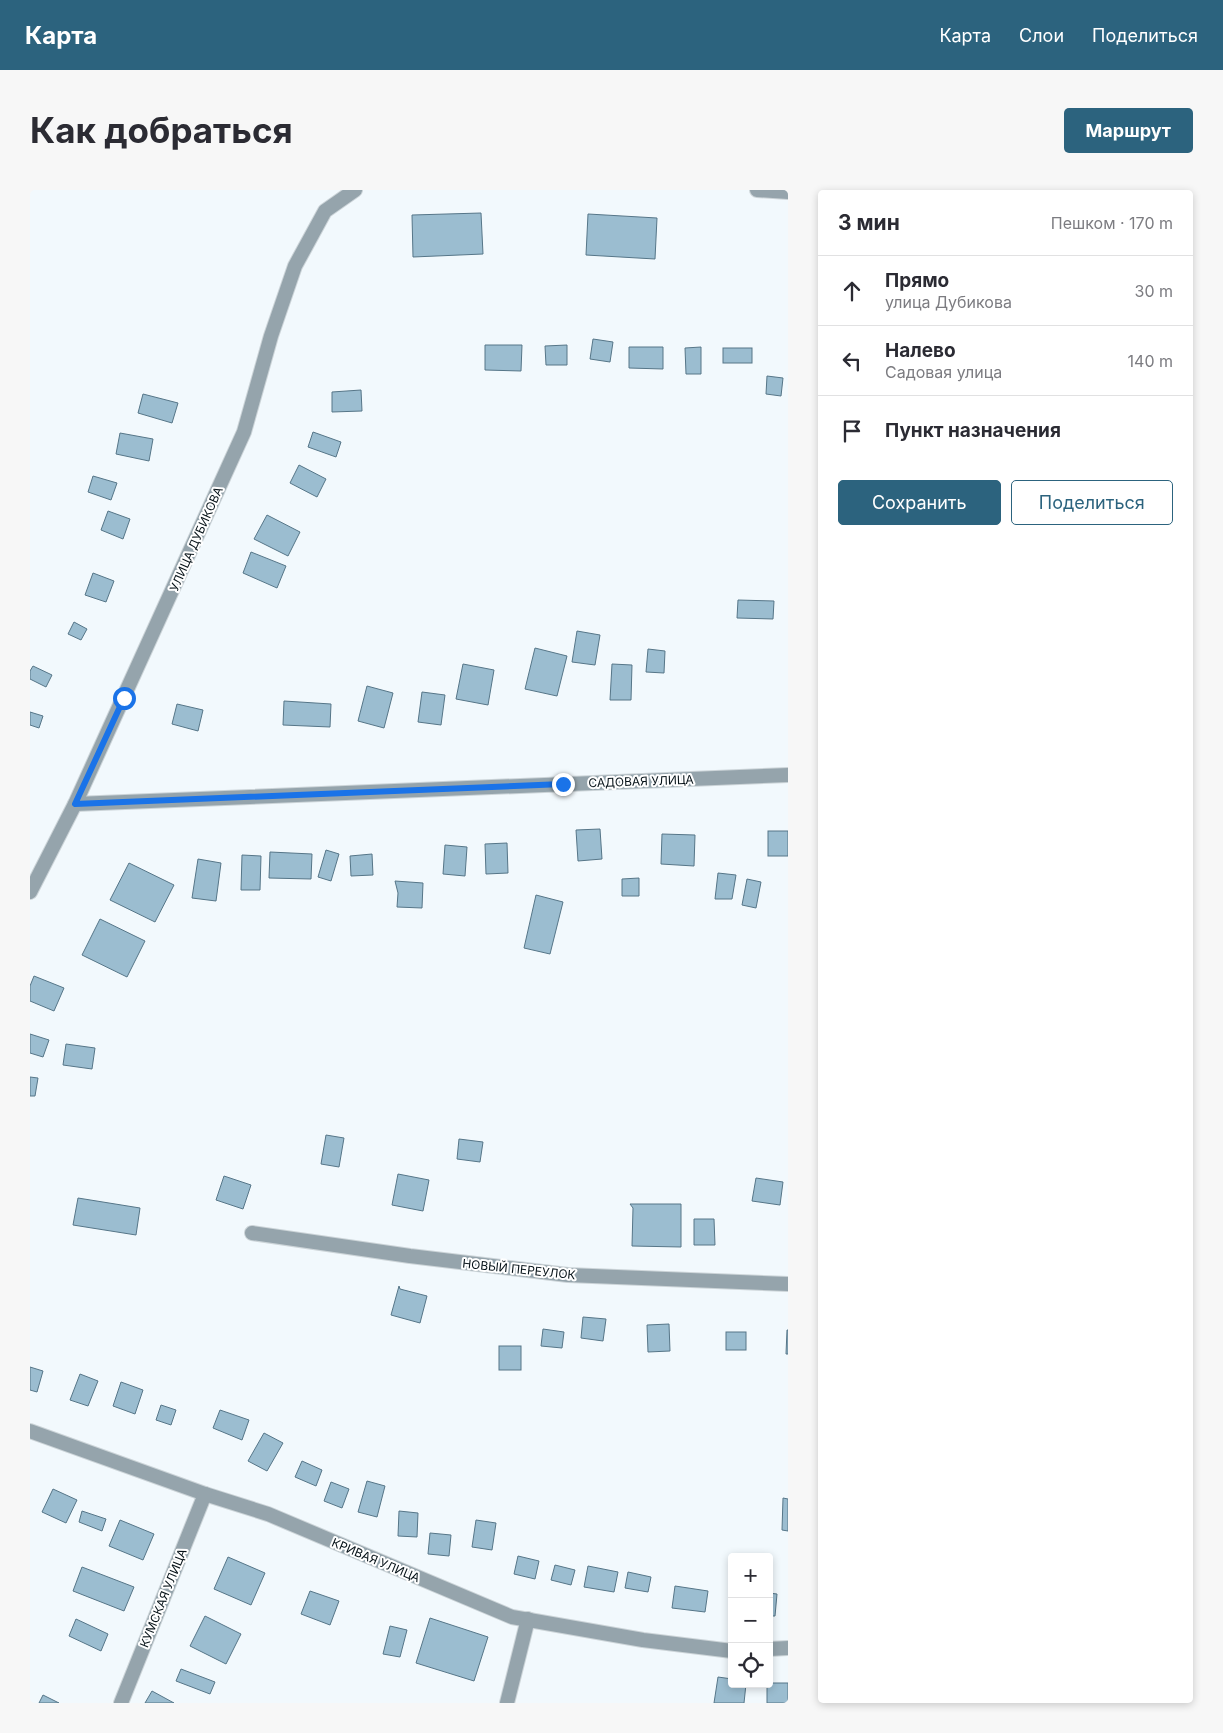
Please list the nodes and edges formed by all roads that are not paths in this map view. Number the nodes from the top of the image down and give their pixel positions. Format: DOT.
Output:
graph roads {
  1 [pos="355,190"];
  2 [pos="757,190"];
  3 [pos="788,192"];
  4 [pos="788,775"];
  5 [pos="75,804"];
  6 [pos="30,892"];
  7 [pos="252,1233"];
  8 [pos="788,1284"];
  9 [pos="30,1431"];
  10 [pos="205,1494"];
  11 [pos="528,1620"];
  12 [pos="788,1648"];
  13 [pos="773,1649"];
  14 [pos="728,1651"];
  15 [pos="121,1703"];
  16 [pos="508,1703"];
  1 -- 5 [label="street, УЛИЦА ДУБИКОВА"];
  2 -- 3 [label="street"];
  4 -- 5 [label="street, САДОВАЯ УЛИЦА"];
  5 -- 6 [label="street, УЛИЦА ДУБИКОВА"];
  7 -- 8 [label="street, НОВЫЙ ПЕРЕУЛОК"];
  9 -- 10 [label="street, КРИВАЯ УЛИЦА"];
  10 -- 11 [label="street, КРИВАЯ УЛИЦА"];
  10 -- 15 [label="street, КУМСКАЯ УЛИЦА"];
  11 -- 14 [label="street, КРИВАЯ УЛИЦА"];
  11 -- 16 [label="street"];
  12 -- 13 [label="street"];
}
